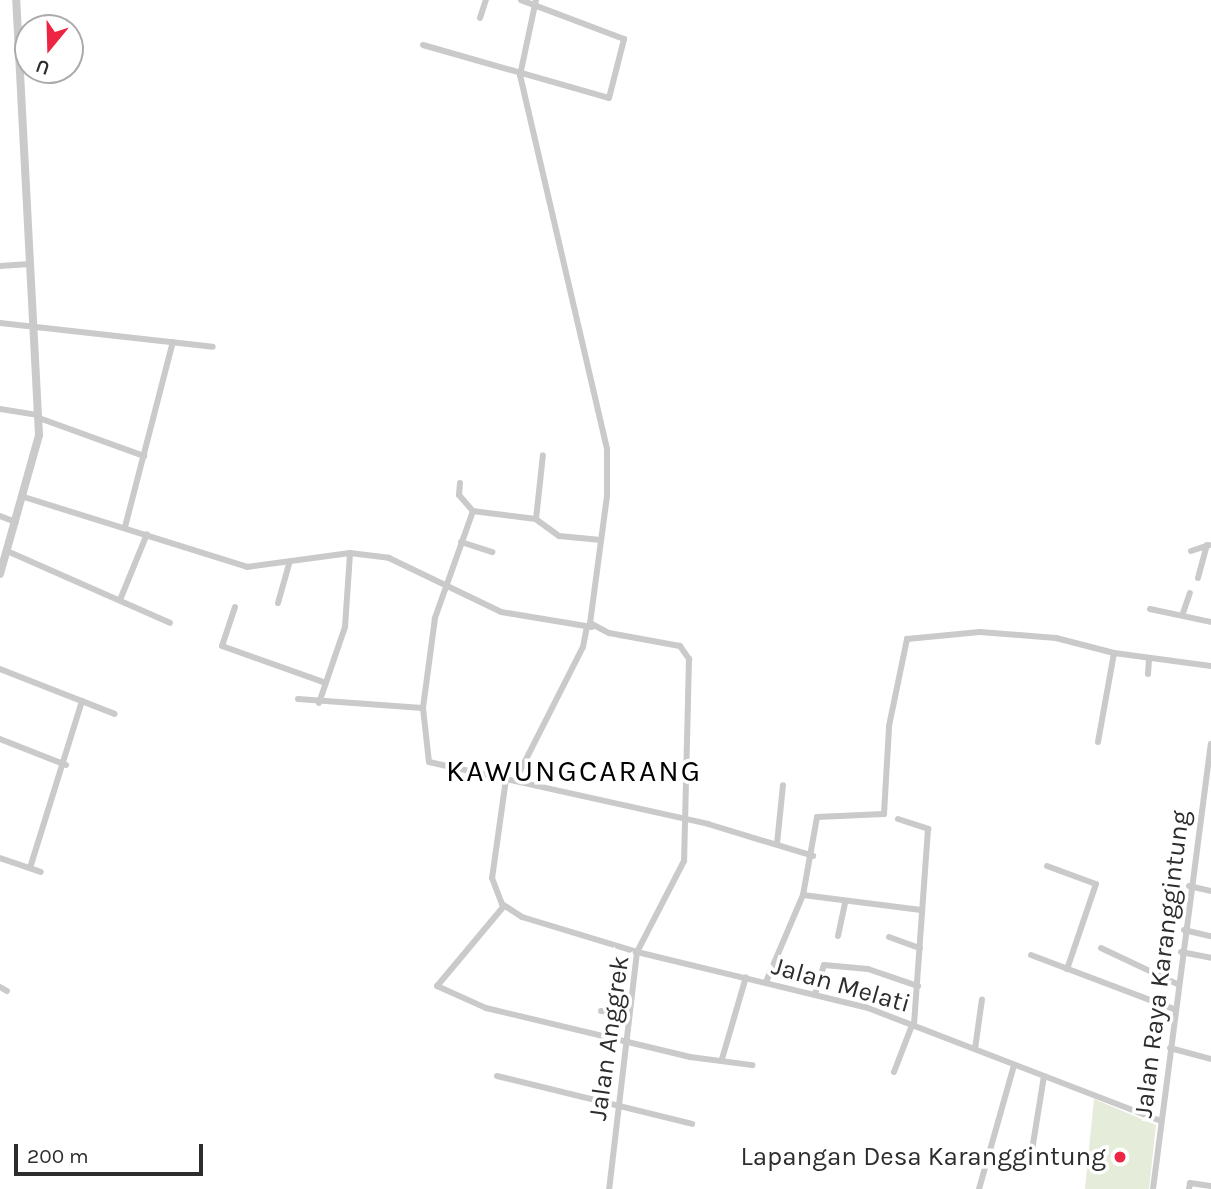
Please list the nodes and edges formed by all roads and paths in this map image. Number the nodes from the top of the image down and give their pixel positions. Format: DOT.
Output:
graph roads {
  1 [pos="16,0"];
  2 [pos="486,0"];
  3 [pos="521,0"];
  4 [pos="535,3"];
  5 [pos="480,18"];
  6 [pos="423,45"];
  7 [pos="520,72"];
  8 [pos="30,264"];
  9 [pos="0,266"];
  10 [pos="0,323"];
  11 [pos="34,325"];
  12 [pos="173,342"];
  13 [pos="213,347"];
  14 [pos="0,409"];
  15 [pos="39,417"];
  16 [pos="543,455"];
  17 [pos="144,456"];
  18 [pos="460,483"];
  19 [pos="24,497"];
  20 [pos="473,511"];
  21 [pos="0,516"];
  22 [pos="536,519"];
  23 [pos="16,522"];
  24 [pos="125,527"];
  25 [pos="147,534"];
  26 [pos="601,540"];
  27 [pos="461,542"];
  28 [pos="1209,545"];
  29 [pos="7,551"];
  30 [pos="1191,551"];
  31 [pos="492,552"];
  32 [pos="350,553"];
  33 [pos="2,563"];
  34 [pos="289,564"];
  35 [pos="0,574"];
  36 [pos="1198,578"];
  37 [pos="444,584"];
  38 [pos="1190,593"];
  39 [pos="120,600"];
  40 [pos="278,603"];
  41 [pos="235,607"];
  42 [pos="1150,609"];
  43 [pos="1183,613"];
  44 [pos="1211,622"];
  45 [pos="170,623"];
  46 [pos="589,627"];
  47 [pos="1114,653"];
  48 [pos="1149,658"];
  49 [pos="1211,666"];
  50 [pos="0,669"];
  51 [pos="1148,674"];
  52 [pos="326,683"];
  53 [pos="298,699"];
  54 [pos="82,701"];
  55 [pos="319,703"];
  56 [pos="423,708"];
  57 [pos="115,714"];
  58 [pos="0,739"];
  59 [pos="1098,742"];
  60 [pos="1211,744"];
  61 [pos="66,765"];
  62 [pos="506,779"];
  63 [pos="515,781"];
  64 [pos="783,785"];
  65 [pos="1201,811"];
  66 [pos="1211,815"];
  67 [pos="898,818"];
  68 [pos="688,819"];
  69 [pos="777,844"];
  70 [pos="813,856"];
  71 [pos="0,858"];
  72 [pos="1046,866"];
  73 [pos="30,868"];
  74 [pos="41,872"];
  75 [pos="1189,886"];
  76 [pos="1211,891"];
  77 [pos="803,895"];
  78 [pos="845,902"];
  79 [pos="501,903"];
  80 [pos="921,910"];
  81 [pos="1184,930"];
  82 [pos="838,936"];
  83 [pos="1211,936"];
  84 [pos="889,937"];
  85 [pos="920,948"];
  86 [pos="1101,948"];
  87 [pos="637,952"];
  88 [pos="1181,952"];
  89 [pos="1031,955"];
  90 [pos="1211,958"];
  91 [pos="1067,969"];
  92 [pos="746,977"];
  93 [pos="766,982"];
  94 [pos="1177,984"];
  95 [pos="918,986"];
  96 [pos="815,994"];
  97 [pos="982,999"];
  98 [pos="1174,1009"];
  99 [pos="601,1012"];
  100 [pos="629,1014"];
  101 [pos="913,1025"];
  102 [pos="626,1040"];
  103 [pos="1170,1048"];
  104 [pos="975,1049"];
  105 [pos="722,1059"];
  106 [pos="1211,1059"];
  107 [pos="752,1065"];
  108 [pos="1014,1065"];
  109 [pos="894,1072"];
  110 [pos="498,1076"];
  111 [pos="1044,1076"];
  112 [pos="618,1107"];
  113 [pos="1161,1121"];
  114 [pos="692,1124"];
  115 [pos="1068,1163"];
  116 [pos="1211,1186"];
  117 [pos="609,1189"];
  118 [pos="979,1189"];
  119 [pos="1153,1189"];
  120 [pos="1189,1189"];
  1 -- 8 [label="street"];
  2 -- 5 [label="street"];
  3 -- 4 [label="street"];
  4 -- 7 [label="street"];
  4 -- 7 [label="street"];
  6 -- 7 [label="street"];
  7 -- 26 [label="street"];
  8 -- 9 [label="street"];
  8 -- 11 [label="street"];
  10 -- 11 [label="street"];
  11 -- 12 [label="street"];
  11 -- 15 [label="street"];
  12 -- 13 [label="street"];
  12 -- 17 [label="street"];
  14 -- 15 [label="street"];
  15 -- 17 [label="street"];
  15 -- 19 [label="street"];
  16 -- 22 [label="street"];
  17 -- 24 [label="street"];
  18 -- 20 [label="street"];
  19 -- 23 [label="street"];
  19 -- 24 [label="street"];
  20 -- 22 [label="street"];
  20 -- 27 [label="street"];
  21 -- 23 [label="street"];
  22 -- 26 [label="street"];
  23 -- 29 [label="street"];
  24 -- 25 [label="street"];
  25 -- 34 [label="street"];
  25 -- 39 [label="street"];
  26 -- 46 [label="street"];
  27 -- 31 [label="street"];
  27 -- 37 [label="street"];
  28 -- 30 [label="street"];
  28 -- 36 [label="street"];
  29 -- 33 [label="street"];
  29 -- 39 [label="street"];
  32 -- 34 [label="street"];
  32 -- 37 [label="street"];
  32 -- 52 [label="street"];
  33 -- 35 [label="street"];
  34 -- 40 [label="street"];
  37 -- 46 [label="street"];
  37 -- 56 [label="street"];
  38 -- 43 [label="street"];
  39 -- 45 [label="street"];
  41 -- 52 [label="street"];
  42 -- 43 [label="street"];
  43 -- 44 [label="street"];
  46 -- 63 [label="street"];
  46 -- 68 [label="street, Jalan Anggrek"];
  47 -- 48 [label="street"];
  47 -- 59 [label="street"];
  47 -- 70 [label="street"];
  48 -- 49 [label="street"];
  48 -- 51 [label="street"];
  50 -- 54 [label="street"];
  52 -- 55 [label="street"];
  53 -- 55 [label="street"];
  54 -- 57 [label="street"];
  54 -- 61 [label="street"];
  55 -- 56 [label="street"];
  56 -- 62 [label="street"];
  58 -- 61 [label="street"];
  60 -- 65 [label="street, Jalan Raya Karanggintung"];
  61 -- 73 [label="street"];
  62 -- 63 [label="street"];
  62 -- 79 [label="street"];
  63 -- 68 [label="street"];
  64 -- 69 [label="street"];
  65 -- 66 [label="street"];
  65 -- 75 [label="street, Jalan Raya Karanggintung"];
  67 -- 80 [label="street"];
  68 -- 69 [label="street"];
  68 -- 87 [label="street, Jalan Anggrek"];
  69 -- 70 [label="street"];
  70 -- 77 [label="street"];
  71 -- 73 [label="street"];
  72 -- 91 [label="street"];
  73 -- 74 [label="street"];
  75 -- 76 [label="street"];
  75 -- 81 [label="street, Jalan Raya Karanggintung"];
  77 -- 78 [label="street"];
  77 -- 93 [label="street"];
  78 -- 80 [label="street"];
  78 -- 82 [label="street"];
  79 -- 87 [label="street, Jalan Melati"];
  79 -- 102 [label="street"];
  80 -- 85 [label="street"];
  81 -- 83 [label="street"];
  81 -- 88 [label="street, Jalan Raya Karanggintung"];
  84 -- 85 [label="street"];
  85 -- 95 [label="street"];
  86 -- 94 [label="street"];
  87 -- 92 [label="street, Jalan Melati"];
  87 -- 100 [label="street, Jalan Anggrek"];
  88 -- 90 [label="street"];
  88 -- 94 [label="street, Jalan Raya Karanggintung"];
  89 -- 91 [label="street"];
  91 -- 98 [label="street"];
  92 -- 93 [label="street, Jalan Melati"];
  92 -- 105 [label="street"];
  93 -- 96 [label="street, Jalan Melati"];
  94 -- 98 [label="street, Jalan Raya Karanggintung"];
  95 -- 96 [label="street"];
  95 -- 101 [label="street"];
  96 -- 101 [label="street, Jalan Melati"];
  97 -- 104 [label="street"];
  98 -- 103 [label="street, Jalan Raya Karanggintung"];
  99 -- 100 [label="street"];
  100 -- 102 [label="street, Jalan Anggrek"];
  101 -- 104 [label="street, Jalan Melati"];
  101 -- 109 [label="street"];
  102 -- 105 [label="street"];
  102 -- 112 [label="street, Jalan Anggrek"];
  103 -- 106 [label="street"];
  103 -- 113 [label="street, Jalan Raya Karanggintung"];
  104 -- 108 [label="street, Jalan Melati"];
  105 -- 107 [label="street"];
  108 -- 111 [label="street, Jalan Melati"];
  108 -- 118 [label="street"];
  110 -- 112 [label="street"];
  111 -- 113 [label="street, Jalan Melati"];
  111 -- 115 [label="street"];
  112 -- 114 [label="street"];
  112 -- 117 [label="street, Jalan Anggrek"];
  113 -- 119 [label="street, Jalan Raya Karanggintung"];
  116 -- 120 [label="street"];
}
